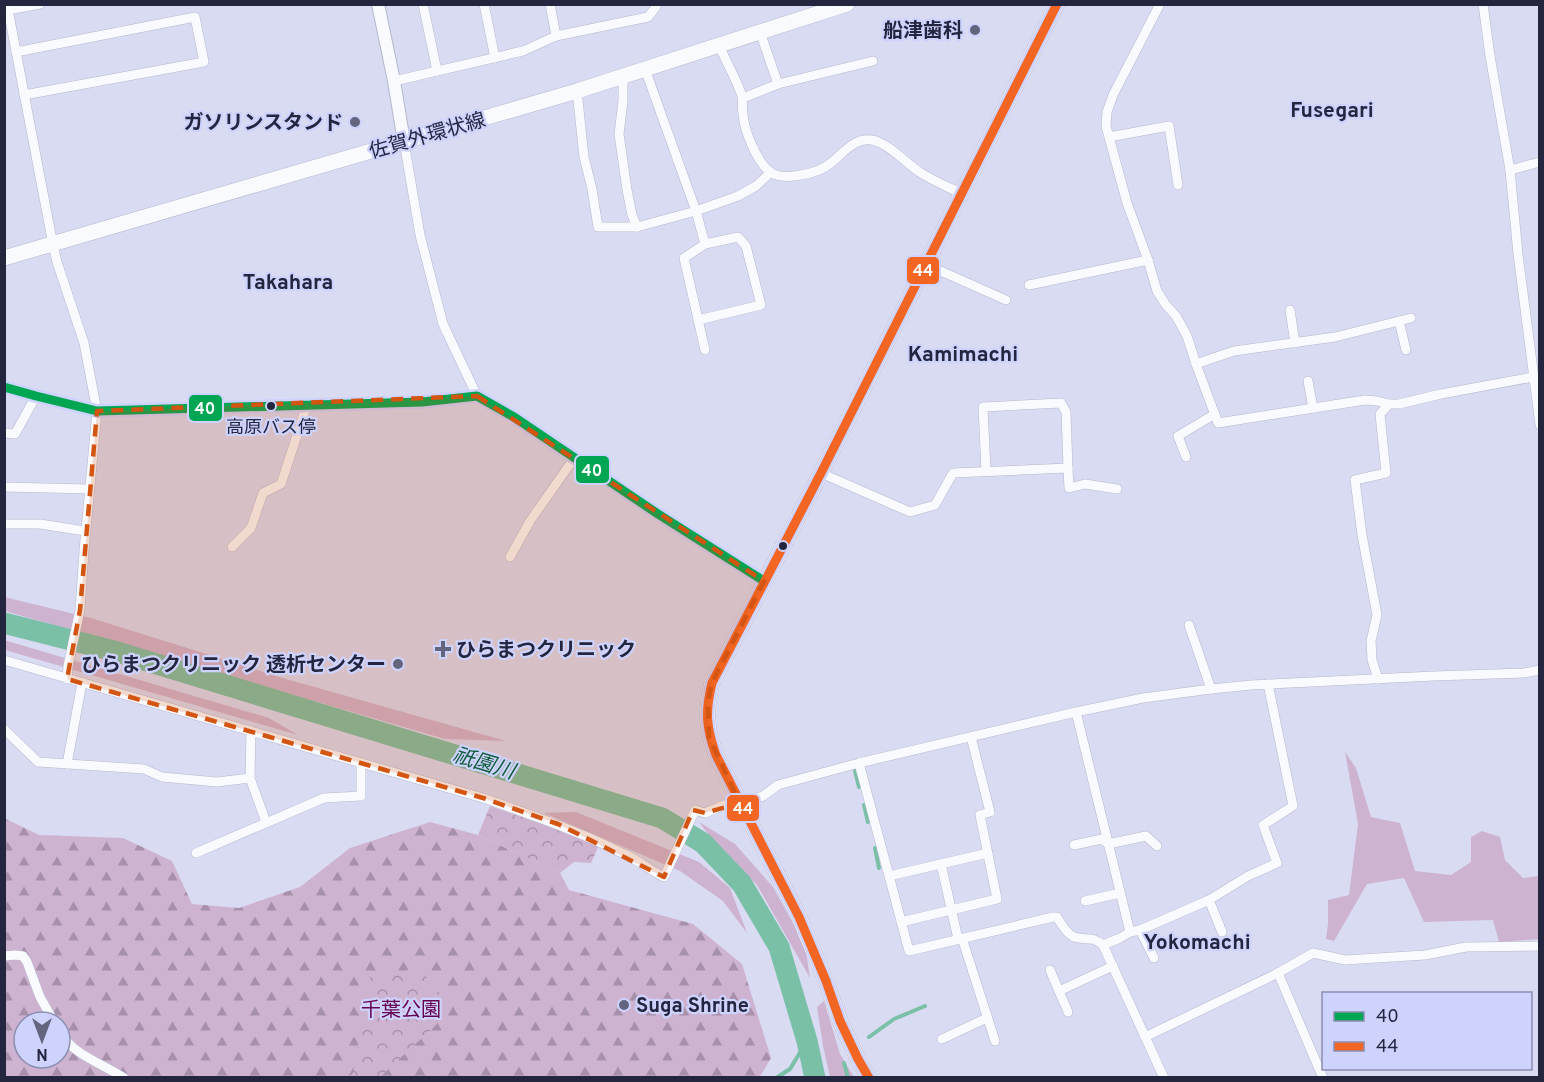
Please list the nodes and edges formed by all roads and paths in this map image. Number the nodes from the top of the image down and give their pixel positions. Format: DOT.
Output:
graph roads {
  1 [pos="40,4"];
  2 [pos="378,4"];
  3 [pos="423,4"];
  4 [pos="484,4"];
  5 [pos="550,4"];
  6 [pos="656,4"];
  7 [pos="847,4"];
  8 [pos="1057,4"];
  9 [pos="1160,4"];
  10 [pos="1483,4"];
  11 [pos="8,7"];
  12 [pos="760,32"];
  13 [pos="556,36"];
  14 [pos="719,45"];
  15 [pos="16,52"];
  16 [pos="495,57"];
  17 [pos="873,61"];
  18 [pos="645,69"];
  19 [pos="437,71"];
  20 [pos="622,76"];
  21 [pos="394,81"];
  22 [pos="778,84"];
  23 [pos="577,91"];
  24 [pos="24,95"];
  25 [pos="742,98"];
  26 [pos="1108,137"];
  27 [pos="404,142"];
  28 [pos="1539,162"];
  29 [pos="1510,170"];
  30 [pos="770,173"];
  31 [pos="1178,185"];
  32 [pos="962,194"];
  33 [pos="696,211"];
  34 [pos="637,227"];
  35 [pos="705,244"];
  36 [pos="53,245"];
  37 [pos="4,258"];
  38 [pos="1148,260"];
  39 [pos="927,265"];
  40 [pos="1029,285"];
  41 [pos="1006,300"];
  42 [pos="1290,310"];
  43 [pos="1411,318"];
  44 [pos="698,320"];
  45 [pos="1399,321"];
  46 [pos="1539,342"];
  47 [pos="1295,343"];
  48 [pos="1529,344"];
  49 [pos="705,350"];
  50 [pos="1406,350"];
  51 [pos="1196,364"];
  52 [pos="1533,377"];
  53 [pos="1308,381"];
  54 [pos="4,387"];
  55 [pos="1537,394"];
  56 [pos="36,396"];
  57 [pos="477,396"];
  58 [pos="307,405"];
  59 [pos="1389,405"];
  60 [pos="1313,408"];
  61 [pos="97,411"];
  62 [pos="1215,414"];
  63 [pos="1539,425"];
  64 [pos="4,433"];
  65 [pos="575,457"];
  66 [pos="1186,457"];
  67 [pos="1068,468"];
  68 [pos="986,471"];
  69 [pos="821,473"];
  70 [pos="4,487"];
  71 [pos="89,489"];
  72 [pos="1117,489"];
  73 [pos="4,524"];
  74 [pos="85,531"];
  75 [pos="232,547"];
  76 [pos="510,557"];
  77 [pos="764,581"];
  78 [pos="1189,625"];
  79 [pos="4,660"];
  80 [pos="1539,670"];
  81 [pos="67,678"];
  82 [pos="1378,678"];
  83 [pos="82,683"];
  84 [pos="1268,684"];
  85 [pos="1211,689"];
  86 [pos="1076,712"];
  87 [pos="4,729"];
  88 [pos="251,731"];
  89 [pos="971,737"];
  90 [pos="361,763"];
  91 [pos="859,763"];
  92 [pos="67,764"];
  93 [pos="250,778"];
  94 [pos="740,803"];
  95 [pos="266,822"];
  96 [pos="1108,844"];
  97 [pos="1074,845"];
  98 [pos="1157,846"];
  99 [pos="196,853"];
  100 [pos="988,853"];
  101 [pos="941,864"];
  102 [pos="889,876"];
  103 [pos="1120,893"];
  104 [pos="1209,900"];
  105 [pos="1085,901"];
  106 [pos="952,910"];
  107 [pos="901,922"];
  108 [pos="1140,930"];
  109 [pos="1130,932"];
  110 [pos="1222,932"];
  111 [pos="960,938"];
  112 [pos="1103,945"];
  113 [pos="1539,946"];
  114 [pos="4,956"];
  115 [pos="1154,958"];
  116 [pos="1113,966"];
  117 [pos="1050,970"];
  118 [pos="1278,973"];
  119 [pos="1059,991"];
  120 [pos="47,1010"];
  121 [pos="1068,1011"];
  122 [pos="987,1018"];
  123 [pos="1145,1037"];
  124 [pos="942,1039"];
  125 [pos="995,1041"];
  126 [pos="72,1047"];
  127 [pos="124,1077"];
  128 [pos="869,1077"];
  129 [pos="1164,1077"];
  130 [pos="1323,1077"];
  1 -- 11 [label="street"];
  2 -- 21 [label="street"];
  3 -- 19 [label="street"];
  4 -- 16 [label="street"];
  5 -- 13 [label="street"];
  6 -- 13 [label="street"];
  7 -- 12 [label="main road, 佐賀外環状線"];
  8 -- 32 [label="main road"];
  9 -- 26 [label="street"];
  10 -- 29 [label="street"];
  11 -- 15 [label="street"];
  12 -- 14 [label="main road, 佐賀外環状線"];
  12 -- 22 [label="street"];
  13 -- 16 [label="street"];
  14 -- 18 [label="main road, 佐賀外環状線"];
  14 -- 25 [label="street"];
  15 -- 24 [label="street"];
  15 -- 24 [label="street"];
  16 -- 19 [label="street"];
  17 -- 22 [label="street"];
  18 -- 20 [label="main road, 佐賀外環状線"];
  18 -- 33 [label="street"];
  19 -- 21 [label="street"];
  20 -- 23 [label="main road, 佐賀外環状線"];
  20 -- 34 [label="street"];
  21 -- 27 [label="street"];
  22 -- 25 [label="street"];
  23 -- 27 [label="main road, 佐賀外環状線"];
  23 -- 34 [label="street"];
  24 -- 36 [label="street"];
  25 -- 30 [label="street"];
  26 -- 31 [label="street"];
  26 -- 38 [label="street"];
  27 -- 36 [label="main road, 佐賀外環状線"];
  27 -- 57 [label="street"];
  28 -- 29 [label="street"];
  29 -- 48 [label="street"];
  30 -- 32 [label="street"];
  30 -- 33 [label="street"];
  32 -- 39 [label="main road"];
  33 -- 34 [label="street"];
  33 -- 35 [label="street"];
  35 -- 44 [label="street"];
  35 -- 44 [label="street"];
  36 -- 37 [label="main road, 佐賀外環状線"];
  36 -- 61 [label="street"];
  38 -- 40 [label="street"];
  38 -- 51 [label="street"];
  39 -- 41 [label="street"];
  39 -- 69 [label="main road"];
  42 -- 47 [label="street"];
  43 -- 45 [label="street"];
  44 -- 49 [label="street"];
  45 -- 47 [label="street"];
  45 -- 50 [label="street"];
  46 -- 48 [label="street"];
  47 -- 51 [label="street"];
  48 -- 52 [label="street"];
  51 -- 62 [label="street"];
  52 -- 55 [label="street"];
  52 -- 59 [label="street"];
  53 -- 60 [label="street"];
  54 -- 56 [label="street"];
  55 -- 63 [label="street"];
  56 -- 61 [label="street"];
  56 -- 64 [label="street"];
  57 -- 58 [label="street"];
  57 -- 65 [label="street"];
  58 -- 61 [label="street"];
  58 -- 75 [label="street"];
  59 -- 60 [label="street"];
  59 -- 82 [label="street"];
  60 -- 62 [label="street"];
  61 -- 71 [label="street"];
  62 -- 66 [label="street"];
  65 -- 76 [label="street"];
  65 -- 77 [label="street"];
  67 -- 68 [label="street"];
  67 -- 68 [label="street"];
  67 -- 72 [label="street"];
  68 -- 69 [label="street"];
  69 -- 77 [label="main road"];
  70 -- 71 [label="street"];
  71 -- 74 [label="street"];
  73 -- 74 [label="street"];
  74 -- 81 [label="street"];
  77 -- 94 [label="main road"];
  78 -- 85 [label="street"];
  79 -- 81 [label="street"];
  80 -- 82 [label="street"];
  81 -- 83 [label="street"];
  82 -- 84 [label="street"];
  83 -- 88 [label="street"];
  83 -- 92 [label="street"];
  84 -- 85 [label="street"];
  84 -- 104 [label="street"];
  85 -- 86 [label="street"];
  86 -- 89 [label="street"];
  86 -- 96 [label="street"];
  87 -- 92 [label="street"];
  88 -- 90 [label="street"];
  88 -- 93 [label="street"];
  89 -- 91 [label="street"];
  89 -- 100 [label="street"];
  90 -- 94 [label="street"];
  90 -- 95 [label="street"];
  91 -- 94 [label="street"];
  91 -- 102 [label="street"];
  92 -- 93 [label="street"];
  93 -- 95 [label="street"];
  94 -- 128 [label="main road"];
  95 -- 99 [label="street"];
  96 -- 97 [label="street"];
  96 -- 98 [label="street"];
  96 -- 103 [label="street"];
  100 -- 101 [label="street"];
  100 -- 106 [label="street"];
  101 -- 102 [label="street"];
  101 -- 106 [label="street"];
  102 -- 107 [label="street"];
  103 -- 105 [label="street"];
  103 -- 109 [label="street"];
  104 -- 108 [label="street"];
  104 -- 110 [label="street"];
  106 -- 107 [label="street"];
  106 -- 111 [label="street"];
  107 -- 111 [label="street"];
  108 -- 109 [label="street"];
  108 -- 115 [label="street"];
  109 -- 112 [label="street"];
  111 -- 112 [label="street"];
  111 -- 122 [label="street"];
  112 -- 116 [label="street"];
  113 -- 118 [label="street"];
  114 -- 120 [label="street"];
  116 -- 119 [label="street"];
  116 -- 123 [label="street"];
  117 -- 119 [label="street"];
  118 -- 123 [label="street"];
  118 -- 130 [label="street"];
  119 -- 121 [label="street"];
  122 -- 124 [label="street"];
  122 -- 125 [label="street"];
  123 -- 129 [label="street"];
  126 -- 127 [label="street"];
}
